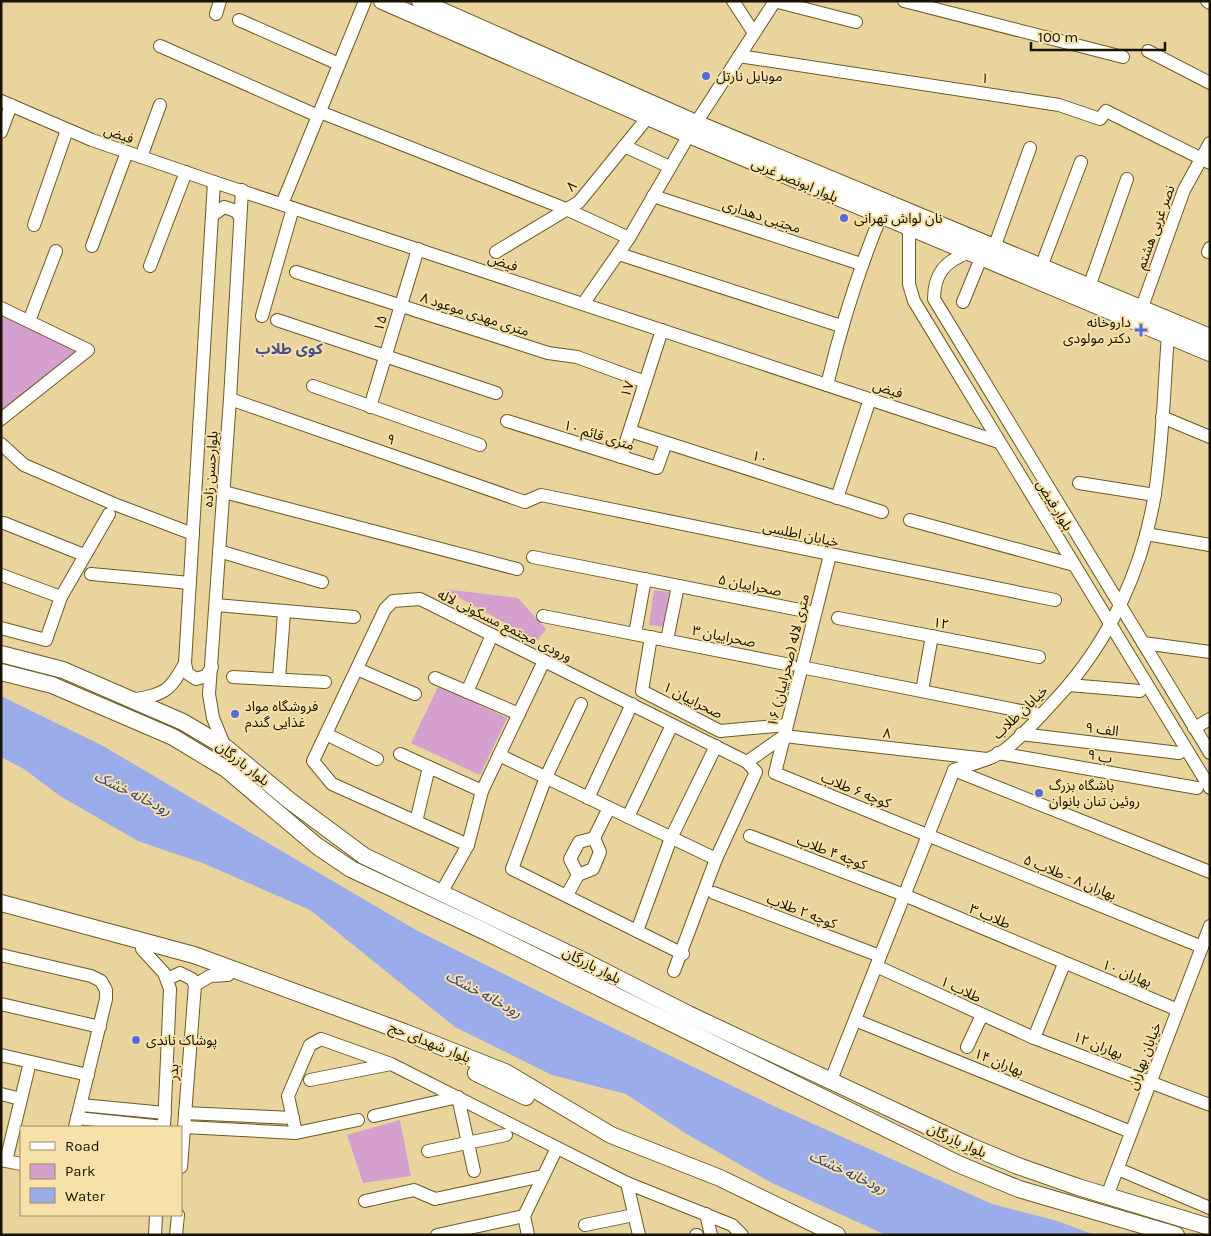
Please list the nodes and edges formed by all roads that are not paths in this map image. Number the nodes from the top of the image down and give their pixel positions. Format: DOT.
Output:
graph roads {
  1 [pos="220,1"];
  2 [pos="365,1"];
  3 [pos="382,1"];
  4 [pos="420,1"];
  5 [pos="733,1"];
  6 [pos="775,1"];
  7 [pos="904,1"];
  8 [pos="216,14"];
  9 [pos="239,20"];
  10 [pos="856,22"];
  11 [pos="754,33"];
  12 [pos="494,41"];
  13 [pos="160,46"];
  14 [pos="1148,51"];
  15 [pos="739,56"];
  16 [pos="1123,57"];
  17 [pos="339,64"];
  18 [pos="1210,83"];
  19 [pos="6,103"];
  20 [pos="160,105"];
  21 [pos="319,114"];
  22 [pos="648,117"];
  23 [pos="692,129"];
  24 [pos="67,130"];
  25 [pos="1,132"];
  26 [pos="1210,144"];
  27 [pos="624,146"];
  28 [pos="1030,148"];
  29 [pos="126,152"];
  30 [pos="142,157"];
  31 [pos="1206,161"];
  32 [pos="1081,162"];
  33 [pos="670,167"];
  34 [pos="186,172"];
  35 [pos="1127,179"];
  36 [pos="214,182"];
  37 [pos="242,190"];
  38 [pos="653,196"];
  39 [pos="288,206"];
  40 [pos="566,210"];
  41 [pos="213,215"];
  42 [pos="881,216"];
  43 [pos="240,217"];
  44 [pos="34,225"];
  45 [pos="910,228"];
  46 [pos="629,238"];
  47 [pos="92,246"];
  48 [pos="418,249"];
  49 [pos="56,251"];
  50 [pos="496,252"];
  51 [pos="981,253"];
  52 [pos="619,254"];
  53 [pos="861,264"];
  54 [pos="150,266"];
  55 [pos="1041,267"];
  56 [pos="296,272"];
  57 [pos="1090,287"];
  58 [pos="963,302"];
  59 [pos="583,304"];
  60 [pos="401,306"];
  61 [pos="1142,307"];
  62 [pos="1,308"];
  63 [pos="262,316"];
  64 [pos="277,320"];
  65 [pos="29,321"];
  66 [pos="841,326"];
  67 [pos="662,330"];
  68 [pos="1168,335"];
  69 [pos="1210,336"];
  70 [pos="1210,353"];
  71 [pos="385,356"];
  72 [pos="973,363"];
  73 [pos="957,372"];
  74 [pos="646,382"];
  75 [pos="828,385"];
  76 [pos="313,386"];
  77 [pos="496,393"];
  78 [pos="230,399"];
  79 [pos="870,399"];
  80 [pos="370,406"];
  81 [pos="1162,417"];
  82 [pos="1,419"];
  83 [pos="507,421"];
  84 [pos="630,431"];
  85 [pos="1210,437"];
  86 [pos="666,442"];
  87 [pos="999,442"];
  88 [pos="1,444"];
  89 [pos="480,445"];
  90 [pos="621,457"];
  91 [pos="1079,483"];
  92 [pos="224,492"];
  93 [pos="541,495"];
  94 [pos="1155,495"];
  95 [pos="837,498"];
  96 [pos="882,512"];
  97 [pos="109,514"];
  98 [pos="910,520"];
  99 [pos="2,521"];
  100 [pos="193,534"];
  101 [pos="1146,534"];
  102 [pos="1210,545"];
  103 [pos="87,551"];
  104 [pos="219,551"];
  105 [pos="830,555"];
  106 [pos="533,557"];
  107 [pos="1074,565"];
  108 [pos="517,569"];
  109 [pos="91,574"];
  110 [pos="1,576"];
  111 [pos="645,579"];
  112 [pos="190,582"];
  113 [pos="322,582"];
  114 [pos="678,586"];
  115 [pos="61,597"];
  116 [pos="1055,600"];
  117 [pos="216,605"];
  118 [pos="1120,607"];
  119 [pos="284,612"];
  120 [pos="815,613"];
  121 [pos="543,616"];
  122 [pos="354,617"];
  123 [pos="838,618"];
  124 [pos="1111,626"];
  125 [pos="1,628"];
  126 [pos="635,634"];
  127 [pos="492,635"];
  128 [pos="932,636"];
  129 [pos="651,637"];
  130 [pos="667,640"];
  131 [pos="1143,643"];
  132 [pos="1210,652"];
  133 [pos="1,654"];
  134 [pos="1039,657"];
  135 [pos="544,661"];
  136 [pos="185,663"];
  137 [pos="796,666"];
  138 [pos="212,667"];
  139 [pos="357,669"];
  140 [pos="1,672"];
  141 [pos="233,677"];
  142 [pos="435,678"];
  143 [pos="279,680"];
  144 [pos="325,682"];
  145 [pos="1069,685"];
  146 [pos="922,691"];
  147 [pos="1140,691"];
  148 [pos="467,692"];
  149 [pos="415,694"];
  150 [pos="131,700"];
  151 [pos="580,704"];
  152 [pos="632,704"];
  153 [pos="519,714"];
  154 [pos="1041,715"];
  155 [pos="1210,718"];
  156 [pos="672,725"];
  157 [pos="1194,728"];
  158 [pos="785,730"];
  159 [pos="326,734"];
  160 [pos="1021,734"];
  161 [pos="716,746"];
  162 [pos="225,747"];
  163 [pos="1179,753"];
  164 [pos="1210,753"];
  165 [pos="400,754"];
  166 [pos="500,755"];
  167 [pos="992,756"];
  168 [pos="377,759"];
  169 [pos="747,762"];
  170 [pos="428,767"];
  171 [pos="954,770"];
  172 [pos="775,772"];
  173 [pos="546,777"];
  174 [pos="1197,788"];
  175 [pos="1210,788"];
  176 [pos="482,791"];
  177 [pos="588,798"];
  178 [pos="609,808"];
  179 [pos="628,817"];
  180 [pos="416,822"];
  181 [pos="927,834"];
  182 [pos="750,836"];
  183 [pos="594,838"];
  184 [pos="671,838"];
  185 [pos="468,845"];
  186 [pos="716,860"];
  187 [pos="1210,872"];
  188 [pos="578,875"];
  189 [pos="441,893"];
  190 [pos="714,893"];
  191 [pos="567,895"];
  192 [pos="904,895"];
  193 [pos="1,903"];
  194 [pos="1,912"];
  195 [pos="1210,926"];
  196 [pos="637,931"];
  197 [pos="1202,947"];
  198 [pos="142,949"];
  199 [pos="682,954"];
  200 [pos="1,955"];
  201 [pos="580,959"];
  202 [pos="878,961"];
  203 [pos="1064,964"];
  204 [pos="674,971"];
  205 [pos="568,972"];
  206 [pos="228,975"];
  207 [pos="168,979"];
  208 [pos="195,985"];
  209 [pos="1,1004"];
  210 [pos="1178,1010"];
  211 [pos="982,1016"];
  212 [pos="855,1020"];
  213 [pos="100,1027"];
  214 [pos="1034,1038"];
  215 [pos="967,1047"];
  216 [pos="1,1055"];
  217 [pos="30,1062"];
  218 [pos="391,1064"];
  219 [pos="88,1075"];
  220 [pos="310,1080"];
  221 [pos="831,1080"];
  222 [pos="1151,1081"];
  223 [pos="1,1094"];
  224 [pos="458,1097"];
  225 [pos="22,1098"];
  226 [pos="81,1105"];
  227 [pos="1210,1105"];
  228 [pos="130,1110"];
  229 [pos="165,1113"];
  230 [pos="185,1113"];
  231 [pos="205,1114"];
  232 [pos="374,1116"];
  233 [pos="293,1118"];
  234 [pos="358,1120"];
  235 [pos="76,1123"];
  236 [pos="128,1124"];
  237 [pos="152,1126"];
  238 [pos="164,1126"];
  239 [pos="184,1127"];
  240 [pos="203,1128"];
  241 [pos="1131,1132"];
  242 [pos="296,1133"];
  243 [pos="506,1135"];
  244 [pos="467,1142"];
  245 [pos="557,1148"];
  246 [pos="428,1151"];
  247 [pos="182,1154"];
  248 [pos="4,1160"];
  249 [pos="20,1164"];
  250 [pos="1118,1169"];
  251 [pos="474,1171"];
  252 [pos="543,1176"];
  253 [pos="627,1183"];
  254 [pos="1107,1196"];
  255 [pos="365,1201"];
  256 [pos="1210,1208"];
  257 [pos="706,1214"];
  258 [pos="634,1215"];
  259 [pos="156,1216"];
  260 [pos="178,1216"];
  261 [pos="524,1216"];
  262 [pos="584,1225"];
  263 [pos="1210,1227"];
  264 [pos="155,1235"];
  265 [pos="176,1235"];
  266 [pos="437,1235"];
  267 [pos="528,1235"];
  268 [pos="639,1235"];
  269 [pos="711,1235"];
  270 [pos="742,1235"];
  271 [pos="816,1235"];
  272 [pos="837,1235"];
  273 [pos="1176,1235"];
  1 -- 8 [label="street"];
  2 -- 17 [label="street"];
  3 -- 12 [label="main road, بلوار ابونصر غربی"];
  4 -- 12 [label="main road, بلوار ابونصر غربی"];
  5 -- 11 [label="street"];
  6 -- 10 [label="street"];
  6 -- 11 [label="street"];
  7 -- 16 [label="street"];
  9 -- 17 [label="street"];
  11 -- 15 [label="street"];
  12 -- 22 [label="main road, بلوار ابونصر غربی"];
  12 -- 23 [label="main road, بلوار ابونصر غربی"];
  13 -- 21 [label="street"];
  14 -- 18 [label="street"];
  15 -- 23 [label="street"];
  15 -- 31 [label="street, ۱"];
  17 -- 21 [label="street"];
  19 -- 24 [label="street, فیض"];
  19 -- 25 [label="street"];
  20 -- 30 [label="street"];
  21 -- 39 [label="street"];
  21 -- 40 [label="street"];
  22 -- 23 [label="main road, بلوار ابونصر غربی"];
  22 -- 27 [label="street, ۸"];
  23 -- 33 [label="street"];
  23 -- 42 [label="main road, بلوار ابونصر غربی"];
  23 -- 51 [label="main road, بلوار ابونصر غربی"];
  24 -- 29 [label="street, فیض"];
  24 -- 44 [label="street"];
  26 -- 31 [label="street, نصر غربی هشتم"];
  27 -- 33 [label="street"];
  27 -- 40 [label="street, ۸"];
  28 -- 51 [label="street"];
  29 -- 30 [label="street, فیض"];
  29 -- 47 [label="street"];
  30 -- 34 [label="street, فیض"];
  31 -- 61 [label="street, نصر غربی هشتم"];
  32 -- 55 [label="street"];
  33 -- 38 [label="street"];
  34 -- 36 [label="street, فیض"];
  34 -- 54 [label="street"];
  35 -- 57 [label="street"];
  36 -- 37 [label="street, فیض"];
  36 -- 41 [label="street, بلوارحسن زاده"];
  37 -- 39 [label="street, فیض"];
  37 -- 43 [label="street, بلوارحسن زاده"];
  38 -- 46 [label="street"];
  38 -- 53 [label="street, مجتبی دهداری"];
  39 -- 48 [label="street, فیض"];
  39 -- 63 [label="street"];
  40 -- 46 [label="street"];
  40 -- 50 [label="street, ۸"];
  41 -- 43 [label="street"];
  41 -- 100 [label="street, بلوارحسن زاده"];
  42 -- 45 [label="main road, بلوار ابونصر غربی"];
  42 -- 53 [label="street"];
  43 -- 78 [label="street, بلوارحسن زاده"];
  45 -- 51 [label="main road, بلوار ابونصر غربی"];
  45 -- 73 [label="street, بلوار فیض"];
  46 -- 52 [label="street"];
  48 -- 59 [label="street, فیض"];
  48 -- 60 [label="street, ۱۵"];
  49 -- 65 [label="street"];
  51 -- 55 [label="main road, بلوار ابونصر غربی"];
  51 -- 58 [label="street"];
  51 -- 68 [label="main road, بلوار ابونصر غربی"];
  51 -- 72 [label="street, بلوار فیض"];
  52 -- 59 [label="street"];
  52 -- 66 [label="street"];
  53 -- 66 [label="street"];
  55 -- 57 [label="main road, بلوار ابونصر غربی"];
  56 -- 60 [label="street, ۸ متری مهدی موعود"];
  57 -- 61 [label="main road, بلوار ابونصر غربی"];
  59 -- 67 [label="street, فیض"];
  60 -- 71 [label="street, ۱۵"];
  60 -- 74 [label="street, ۸ متری مهدی موعود"];
  61 -- 69 [label="main road, بلوار ابونصر غربی"];
  62 -- 65 [label="street"];
  64 -- 71 [label="street"];
  65 -- 82 [label="street"];
  66 -- 75 [label="street"];
  67 -- 74 [label="street, ۱۷"];
  67 -- 75 [label="street, فیض"];
  68 -- 70 [label="main road, بلوار ابونصر غربی"];
  68 -- 81 [label="street, خیابان طلاب"];
  71 -- 77 [label="street"];
  71 -- 80 [label="street, ۱۵"];
  72 -- 73 [label="street"];
  72 -- 118 [label="street, بلوار فیض"];
  73 -- 87 [label="street, بلوار فیض"];
  74 -- 84 [label="street, ۱۷"];
  75 -- 79 [label="street, فیض"];
  76 -- 80 [label="street"];
  78 -- 92 [label="street, بلوارحسن زاده"];
  78 -- 93 [label="street, ۹"];
  79 -- 87 [label="street, فیض"];
  79 -- 95 [label="street"];
  80 -- 89 [label="street"];
  81 -- 85 [label="street"];
  81 -- 94 [label="street, خیابان طلاب"];
  83 -- 90 [label="street, ۱۰ متری قائم"];
  84 -- 86 [label="street, ۱۰"];
  84 -- 90 [label="street, ۱۷"];
  86 -- 90 [label="street, ۱۰ متری قائم"];
  86 -- 95 [label="street, ۱۰"];
  87 -- 107 [label="street, بلوار فیض"];
  88 -- 100 [label="street"];
  91 -- 94 [label="street"];
  92 -- 104 [label="street, بلوارحسن زاده"];
  92 -- 108 [label="street"];
  93 -- 105 [label="street, خيابان اطلسى"];
  94 -- 101 [label="street, خیابان طلاب"];
  95 -- 96 [label="street, ۱۰"];
  97 -- 103 [label="street"];
  98 -- 107 [label="street"];
  99 -- 103 [label="street"];
  100 -- 112 [label="street, بلوارحسن زاده"];
  101 -- 102 [label="street"];
  101 -- 118 [label="street, خیابان طلاب"];
  103 -- 115 [label="street"];
  104 -- 113 [label="street"];
  104 -- 117 [label="street, بلوارحسن زاده"];
  105 -- 116 [label="street, خيابان اطلسى"];
  105 -- 120 [label="street, ۱۶ متری لاله (صحراییان)"];
  106 -- 111 [label="street"];
  107 -- 124 [label="street, بلوار فیض"];
  109 -- 112 [label="street"];
  110 -- 115 [label="street"];
  111 -- 114 [label="street"];
  111 -- 126 [label="street"];
  112 -- 136 [label="street, بلوارحسن زاده"];
  114 -- 120 [label="street, ۵ صحراییان"];
  114 -- 130 [label="street"];
  115 -- 125 [label="street"];
  117 -- 119 [label="street"];
  117 -- 138 [label="street, بلوارحسن زاده"];
  118 -- 124 [label="street, خیابان طلاب"];
  118 -- 131 [label="street, بلوار فیض"];
  119 -- 122 [label="street"];
  119 -- 143 [label="street"];
  120 -- 137 [label="street, ۱۶ متری لاله (صحراییان)"];
  121 -- 126 [label="street"];
  123 -- 128 [label="street, ۱۲"];
  124 -- 145 [label="street, خیابان طلاب"];
  124 -- 175 [label="street, بلوار فیض"];
  126 -- 129 [label="street"];
  127 -- 135 [label="street, ورودی مجتمع مسکونی لاله"];
  127 -- 139 [label="street, ورودی مجتمع مسکونی لاله"];
  127 -- 148 [label="street"];
  128 -- 134 [label="street, ۱۲"];
  128 -- 146 [label="street"];
  129 -- 130 [label="street, صحراییان ۳"];
  129 -- 158 [label="street, صحراییان ۱"];
  130 -- 137 [label="street, صحراییان ۳"];
  131 -- 132 [label="street"];
  131 -- 157 [label="street, بلوار فیض"];
  133 -- 150 [label="main road, بلوار بازرگان"];
  135 -- 152 [label="street, ورودی مجتمع مسکونی لاله"];
  135 -- 153 [label="street"];
  136 -- 138 [label="street"];
  136 -- 150 [label="street, بلوارحسن زاده"];
  137 -- 146 [label="street"];
  137 -- 158 [label="street, ۱۶ متری لاله (صحراییان)"];
  138 -- 162 [label="street, بلوارحسن زاده"];
  139 -- 149 [label="street"];
  139 -- 159 [label="street, ورودی مجتمع مسکونی لاله"];
  140 -- 205 [label="main road, بلوار بازرگان"];
  141 -- 143 [label="street"];
  142 -- 148 [label="street"];
  143 -- 144 [label="street"];
  145 -- 147 [label="street"];
  145 -- 154 [label="street, خیابان طلاب"];
  146 -- 154 [label="street"];
  148 -- 153 [label="street"];
  150 -- 162 [label="main road, بلوار بازرگان"];
  151 -- 173 [label="street"];
  152 -- 156 [label="street, ورودی مجتمع مسکونی لاله"];
  152 -- 177 [label="street"];
  153 -- 166 [label="street"];
  154 -- 160 [label="street, خیابان طلاب"];
  155 -- 157 [label="street"];
  156 -- 161 [label="street, ورودی مجتمع مسکونی لاله"];
  156 -- 179 [label="street"];
  157 -- 164 [label="street, بلوار فیض"];
  158 -- 167 [label="street, ۸"];
  158 -- 169 [label="street"];
  158 -- 172 [label="street, ۱۶ متری لاله (صحراییان)"];
  159 -- 168 [label="street"];
  159 -- 180 [label="street, ورودی مجتمع مسکونی لاله"];
  160 -- 163 [label="street, ۹ الف"];
  160 -- 167 [label="street, خیابان طلاب"];
  161 -- 169 [label="street, ورودی مجتمع مسکونی لاله"];
  161 -- 184 [label="street"];
  162 -- 189 [label="main road, بلوار بازرگان"];
  165 -- 170 [label="street"];
  166 -- 173 [label="street"];
  166 -- 176 [label="street"];
  167 -- 171 [label="street, خیابان طلاب"];
  167 -- 174 [label="street, ۹ ب"];
  169 -- 186 [label="street"];
  170 -- 176 [label="street"];
  170 -- 180 [label="street"];
  171 -- 181 [label="street"];
  171 -- 187 [label="street"];
  172 -- 181 [label="street, کوچه ۶ طلاب"];
  173 -- 177 [label="street"];
  173 -- 191 [label="street"];
  176 -- 185 [label="street"];
  177 -- 178 [label="street"];
  178 -- 179 [label="street"];
  178 -- 183 [label="street"];
  179 -- 184 [label="street"];
  180 -- 185 [label="street, ورودی مجتمع مسکونی لاله"];
  181 -- 192 [label="street"];
  181 -- 197 [label="street, بهاران ۸ - طلاب ۵"];
  182 -- 192 [label="street, کوچه ۴ طلاب"];
  183 -- 188 [label="street"];
  183 -- 188 [label="street"];
  184 -- 186 [label="street"];
  184 -- 196 [label="street"];
  185 -- 189 [label="street"];
  186 -- 199 [label="street"];
  188 -- 191 [label="street"];
  189 -- 201 [label="main road, بلوار بازرگان"];
  190 -- 202 [label="street, کوچه ۲ طلاب"];
  191 -- 196 [label="street"];
  192 -- 202 [label="street"];
  192 -- 203 [label="street, طلاب ۳"];
  193 -- 272 [label="main road, بلوار شهدای حج"];
  194 -- 198 [label="main road, بلوار شهدای حج"];
  195 -- 197 [label="street, خیابان بهاران"];
  196 -- 199 [label="street"];
  197 -- 210 [label="street, خیابان بهاران"];
  198 -- 206 [label="main road, بلوار شهدای حج"];
  198 -- 207 [label="street"];
  199 -- 204 [label="street"];
  200 -- 213 [label="street"];
  201 -- 205 [label="main road"];
  201 -- 221 [label="main road, بلوار بازرگان"];
  202 -- 211 [label="street, طلاب ۱"];
  202 -- 212 [label="street"];
  203 -- 210 [label="street, بهاران ۱۰"];
  203 -- 214 [label="street"];
  205 -- 273 [label="main road, بلوار بازرگان"];
  206 -- 208 [label="street"];
  206 -- 271 [label="main road, بلوار شهدای حج"];
  207 -- 208 [label="street"];
  207 -- 229 [label="street, بدر"];
  208 -- 230 [label="street, بدر"];
  209 -- 213 [label="street"];
  210 -- 222 [label="street, خیابان بهاران"];
  211 -- 214 [label="street, طلاب ۱"];
  211 -- 215 [label="street"];
  212 -- 221 [label="street"];
  212 -- 241 [label="street, بهاران ۱۴"];
  213 -- 219 [label="street"];
  214 -- 222 [label="street, بهاران ۱۲"];
  216 -- 217 [label="street"];
  217 -- 219 [label="street"];
  217 -- 225 [label="street"];
  218 -- 220 [label="street"];
  218 -- 224 [label="street"];
  218 -- 233 [label="street"];
  219 -- 226 [label="street"];
  221 -- 254 [label="main road, بلوار بازرگان"];
  222 -- 227 [label="street, بهاران ۱۲"];
  222 -- 241 [label="street, خیابان بهاران"];
  223 -- 225 [label="street"];
  224 -- 232 [label="street"];
  224 -- 244 [label="street"];
  224 -- 245 [label="street"];
  225 -- 248 [label="street"];
  226 -- 228 [label="street"];
  226 -- 235 [label="street"];
  228 -- 229 [label="street"];
  228 -- 236 [label="street"];
  229 -- 238 [label="street, بدر"];
  230 -- 231 [label="street"];
  230 -- 239 [label="street, بدر"];
  231 -- 233 [label="street"];
  231 -- 240 [label="street"];
  233 -- 242 [label="street"];
  234 -- 242 [label="street"];
  235 -- 236 [label="street"];
  236 -- 237 [label="street"];
  239 -- 240 [label="street"];
  239 -- 247 [label="street, بدر"];
  240 -- 242 [label="street"];
  241 -- 250 [label="street, خیابان بهاران"];
  243 -- 244 [label="street"];
  244 -- 246 [label="street"];
  244 -- 251 [label="street"];
  245 -- 252 [label="street"];
  245 -- 253 [label="street"];
  248 -- 249 [label="street"];
  250 -- 254 [label="street, خیابان بهاران"];
  250 -- 256 [label="street"];
  252 -- 255 [label="street"];
  252 -- 261 [label="street"];
  253 -- 257 [label="street"];
  253 -- 258 [label="street"];
  254 -- 263 [label="main road, بلوار بازرگان"];
  257 -- 269 [label="street"];
  257 -- 270 [label="street"];
  258 -- 262 [label="street"];
  258 -- 268 [label="street"];
  259 -- 264 [label="street"];
  260 -- 265 [label="street"];
  261 -- 266 [label="street"];
  261 -- 267 [label="street"];
}
